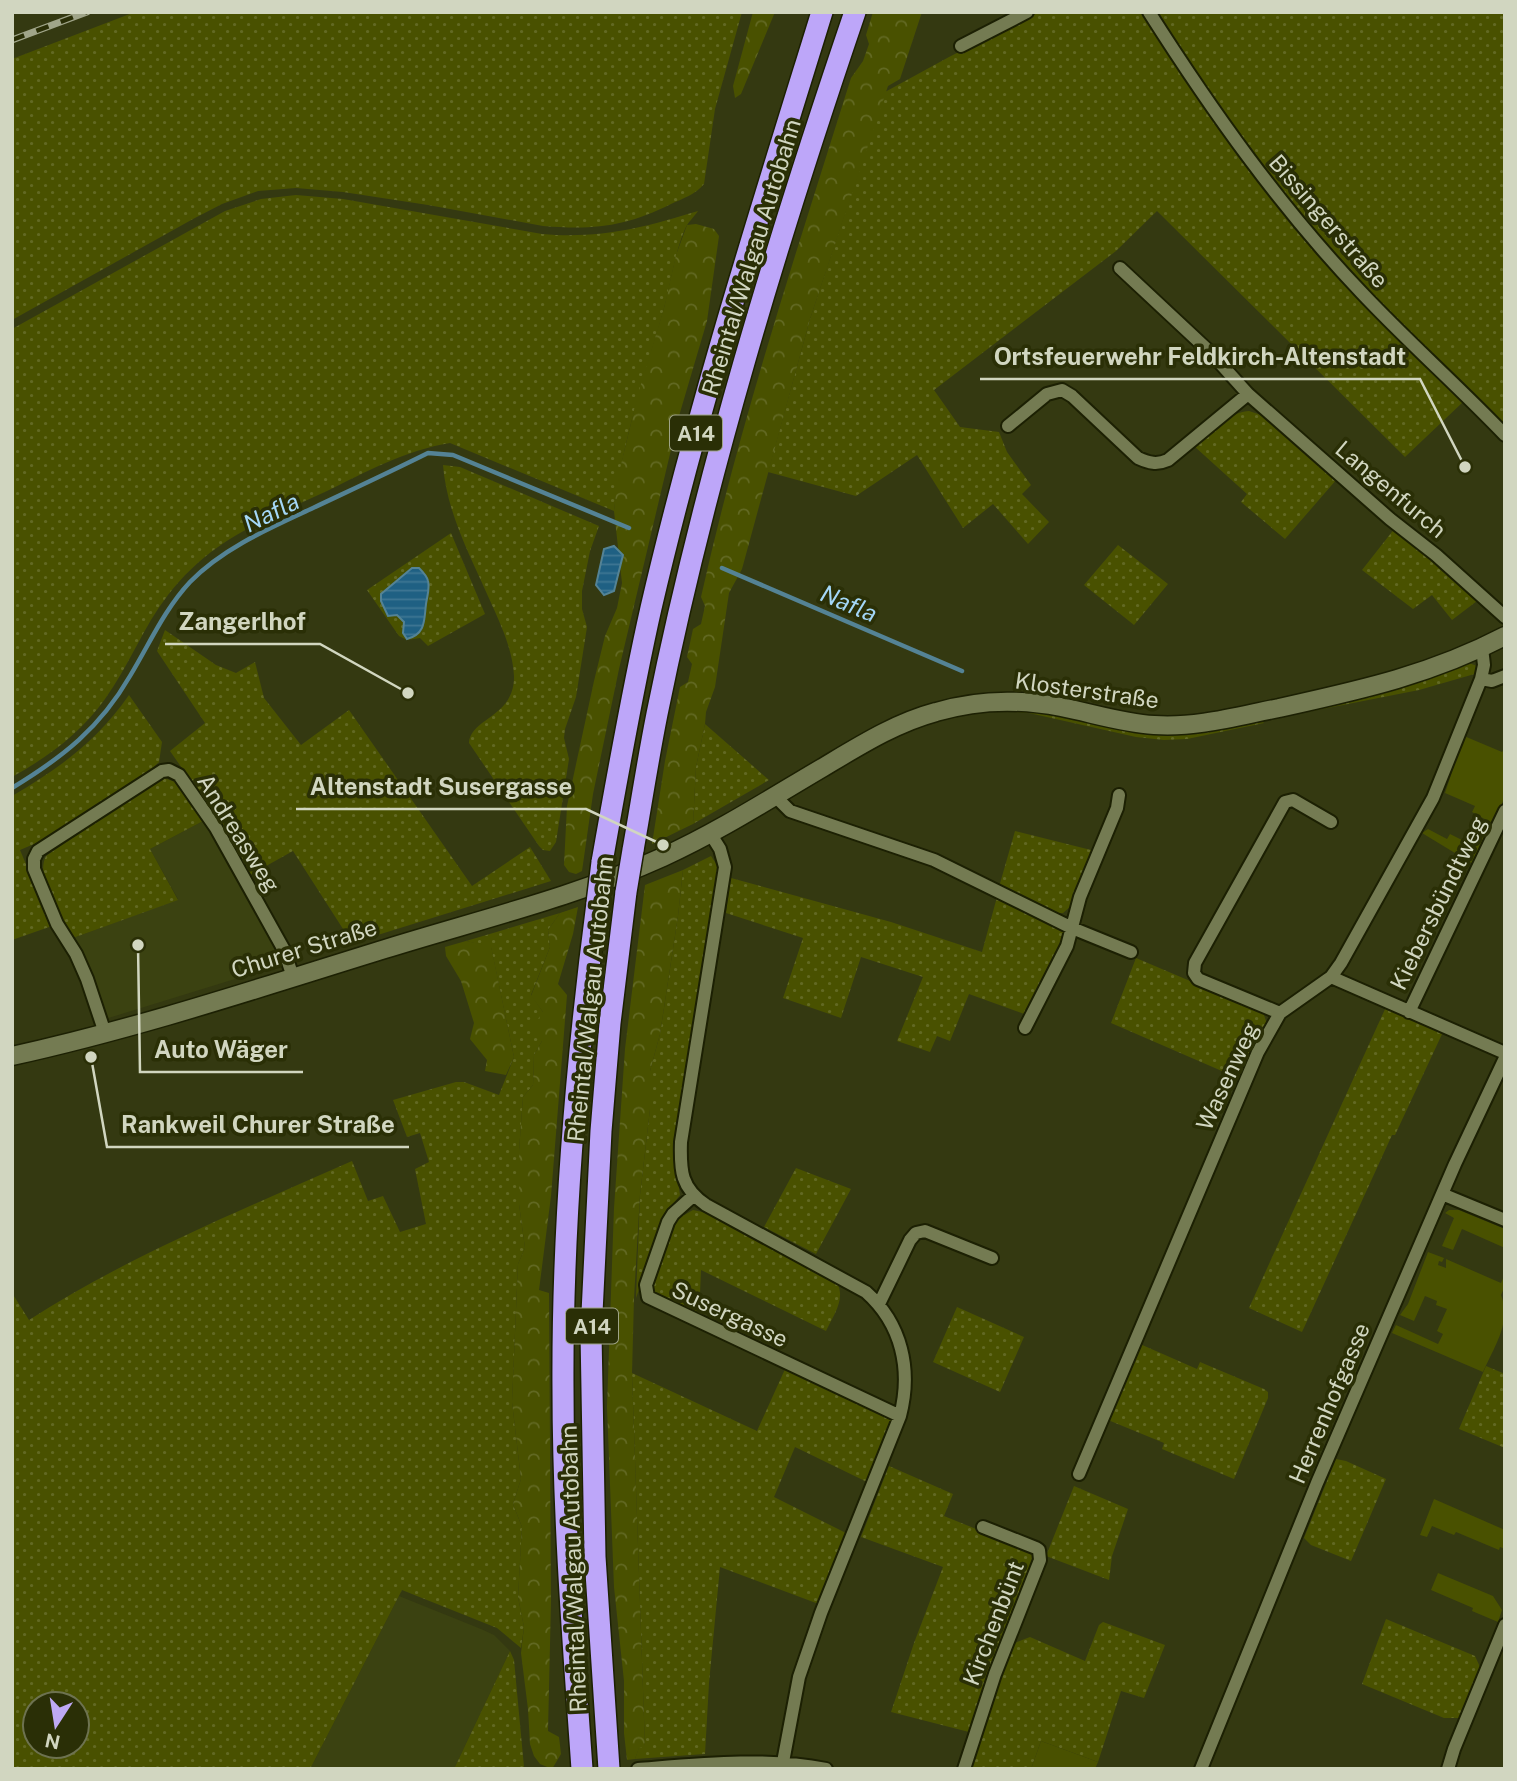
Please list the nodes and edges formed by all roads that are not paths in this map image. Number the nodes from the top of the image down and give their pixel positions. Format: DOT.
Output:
graph roads {
  1 [pos="822,12"];
  2 [pos="855,12"];
  3 [pos="1027,12"];
  4 [pos="1149,12"];
  5 [pos="961,46"];
  6 [pos="1120,268"];
  7 [pos="1248,394"];
  8 [pos="1008,426"];
  9 [pos="1505,435"];
  10 [pos="1505,617"];
  11 [pos="1505,636"];
  12 [pos="1482,648"];
  13 [pos="1505,676"];
  14 [pos="1481,680"];
  15 [pos="774,795"];
  16 [pos="1119,795"];
  17 [pos="1505,811"];
  18 [pos="1331,822"];
  19 [pos="710,833"];
  20 [pos="605,871"];
  21 [pos="1072,928"];
  22 [pos="1131,952"];
  23 [pos="1331,977"];
  24 [pos="293,978"];
  25 [pos="1409,1012"];
  26 [pos="1280,1013"];
  27 [pos="1025,1028"];
  28 [pos="105,1033"];
  29 [pos="12,1056"];
  30 [pos="1505,1056"];
  31 [pos="1443,1194"];
  32 [pos="693,1196"];
  33 [pos="1505,1220"];
  34 [pos="992,1258"];
  35 [pos="879,1304"];
  36 [pos="900,1416"];
  37 [pos="1079,1474"];
  38 [pos="983,1527"];
  39 [pos="1505,1625"];
  40 [pos="783,1762"];
  41 [pos="609,1765"];
  42 [pos="582,1766"];
  43 [pos="638,1769"];
  44 [pos="827,1769"];
  45 [pos="964,1769"];
  46 [pos="1201,1769"];
  47 [pos="1448,1769"];
  1 -- 20 [label="highway, Rheintal/Walgau Autobahn / A14"];
  2 -- 41 [label="highway, Rheintal/Walgau Autobahn / A14, bridge"];
  3 -- 5 [label="street"];
  4 -- 9 [label="street, Bissingerstraße"];
  6 -- 7 [label="street, Langenfurch"];
  7 -- 8 [label="street"];
  7 -- 10 [label="street, Langenfurch"];
  11 -- 12 [label="main road, Klosterstraße"];
  12 -- 14 [label="street, Wasenweg"];
  12 -- 15 [label="main road, Klosterstraße"];
  13 -- 14 [label="street"];
  14 -- 23 [label="street, Wasenweg"];
  15 -- 19 [label="main road, Klosterstraße"];
  15 -- 21 [label="street"];
  16 -- 21 [label="street"];
  17 -- 25 [label="street, Kiebersbündtweg"];
  18 -- 26 [label="street"];
  19 -- 20 [label="main road, Klosterstraße"];
  19 -- 32 [label="street"];
  20 -- 24 [label="main road, Churer Straße"];
  20 -- 42 [label="highway, Rheintal/Walgau Autobahn / A14, bridge"];
  21 -- 22 [label="street"];
  21 -- 27 [label="street"];
  23 -- 25 [label="street, Herrenhofgasse"];
  23 -- 26 [label="street, Wasenweg"];
  24 -- 28 [label="main road, Churer Straße"];
  24 -- 28 [label="street, Andreasweg"];
  25 -- 30 [label="street, Herrenhofgasse"];
  26 -- 37 [label="street, Wasenweg"];
  28 -- 29 [label="main road, Churer Straße"];
  30 -- 31 [label="street, Herrenhofgasse"];
  31 -- 33 [label="street"];
  31 -- 46 [label="street, Herrenhofgasse"];
  32 -- 35 [label="street"];
  32 -- 36 [label="street, Susergasse"];
  34 -- 35 [label="street"];
  35 -- 36 [label="street"];
  36 -- 40 [label="street"];
  38 -- 45 [label="street, Kirchenbünt"];
  39 -- 47 [label="street"];
  40 -- 43 [label="street"];
  40 -- 44 [label="street"];
}
